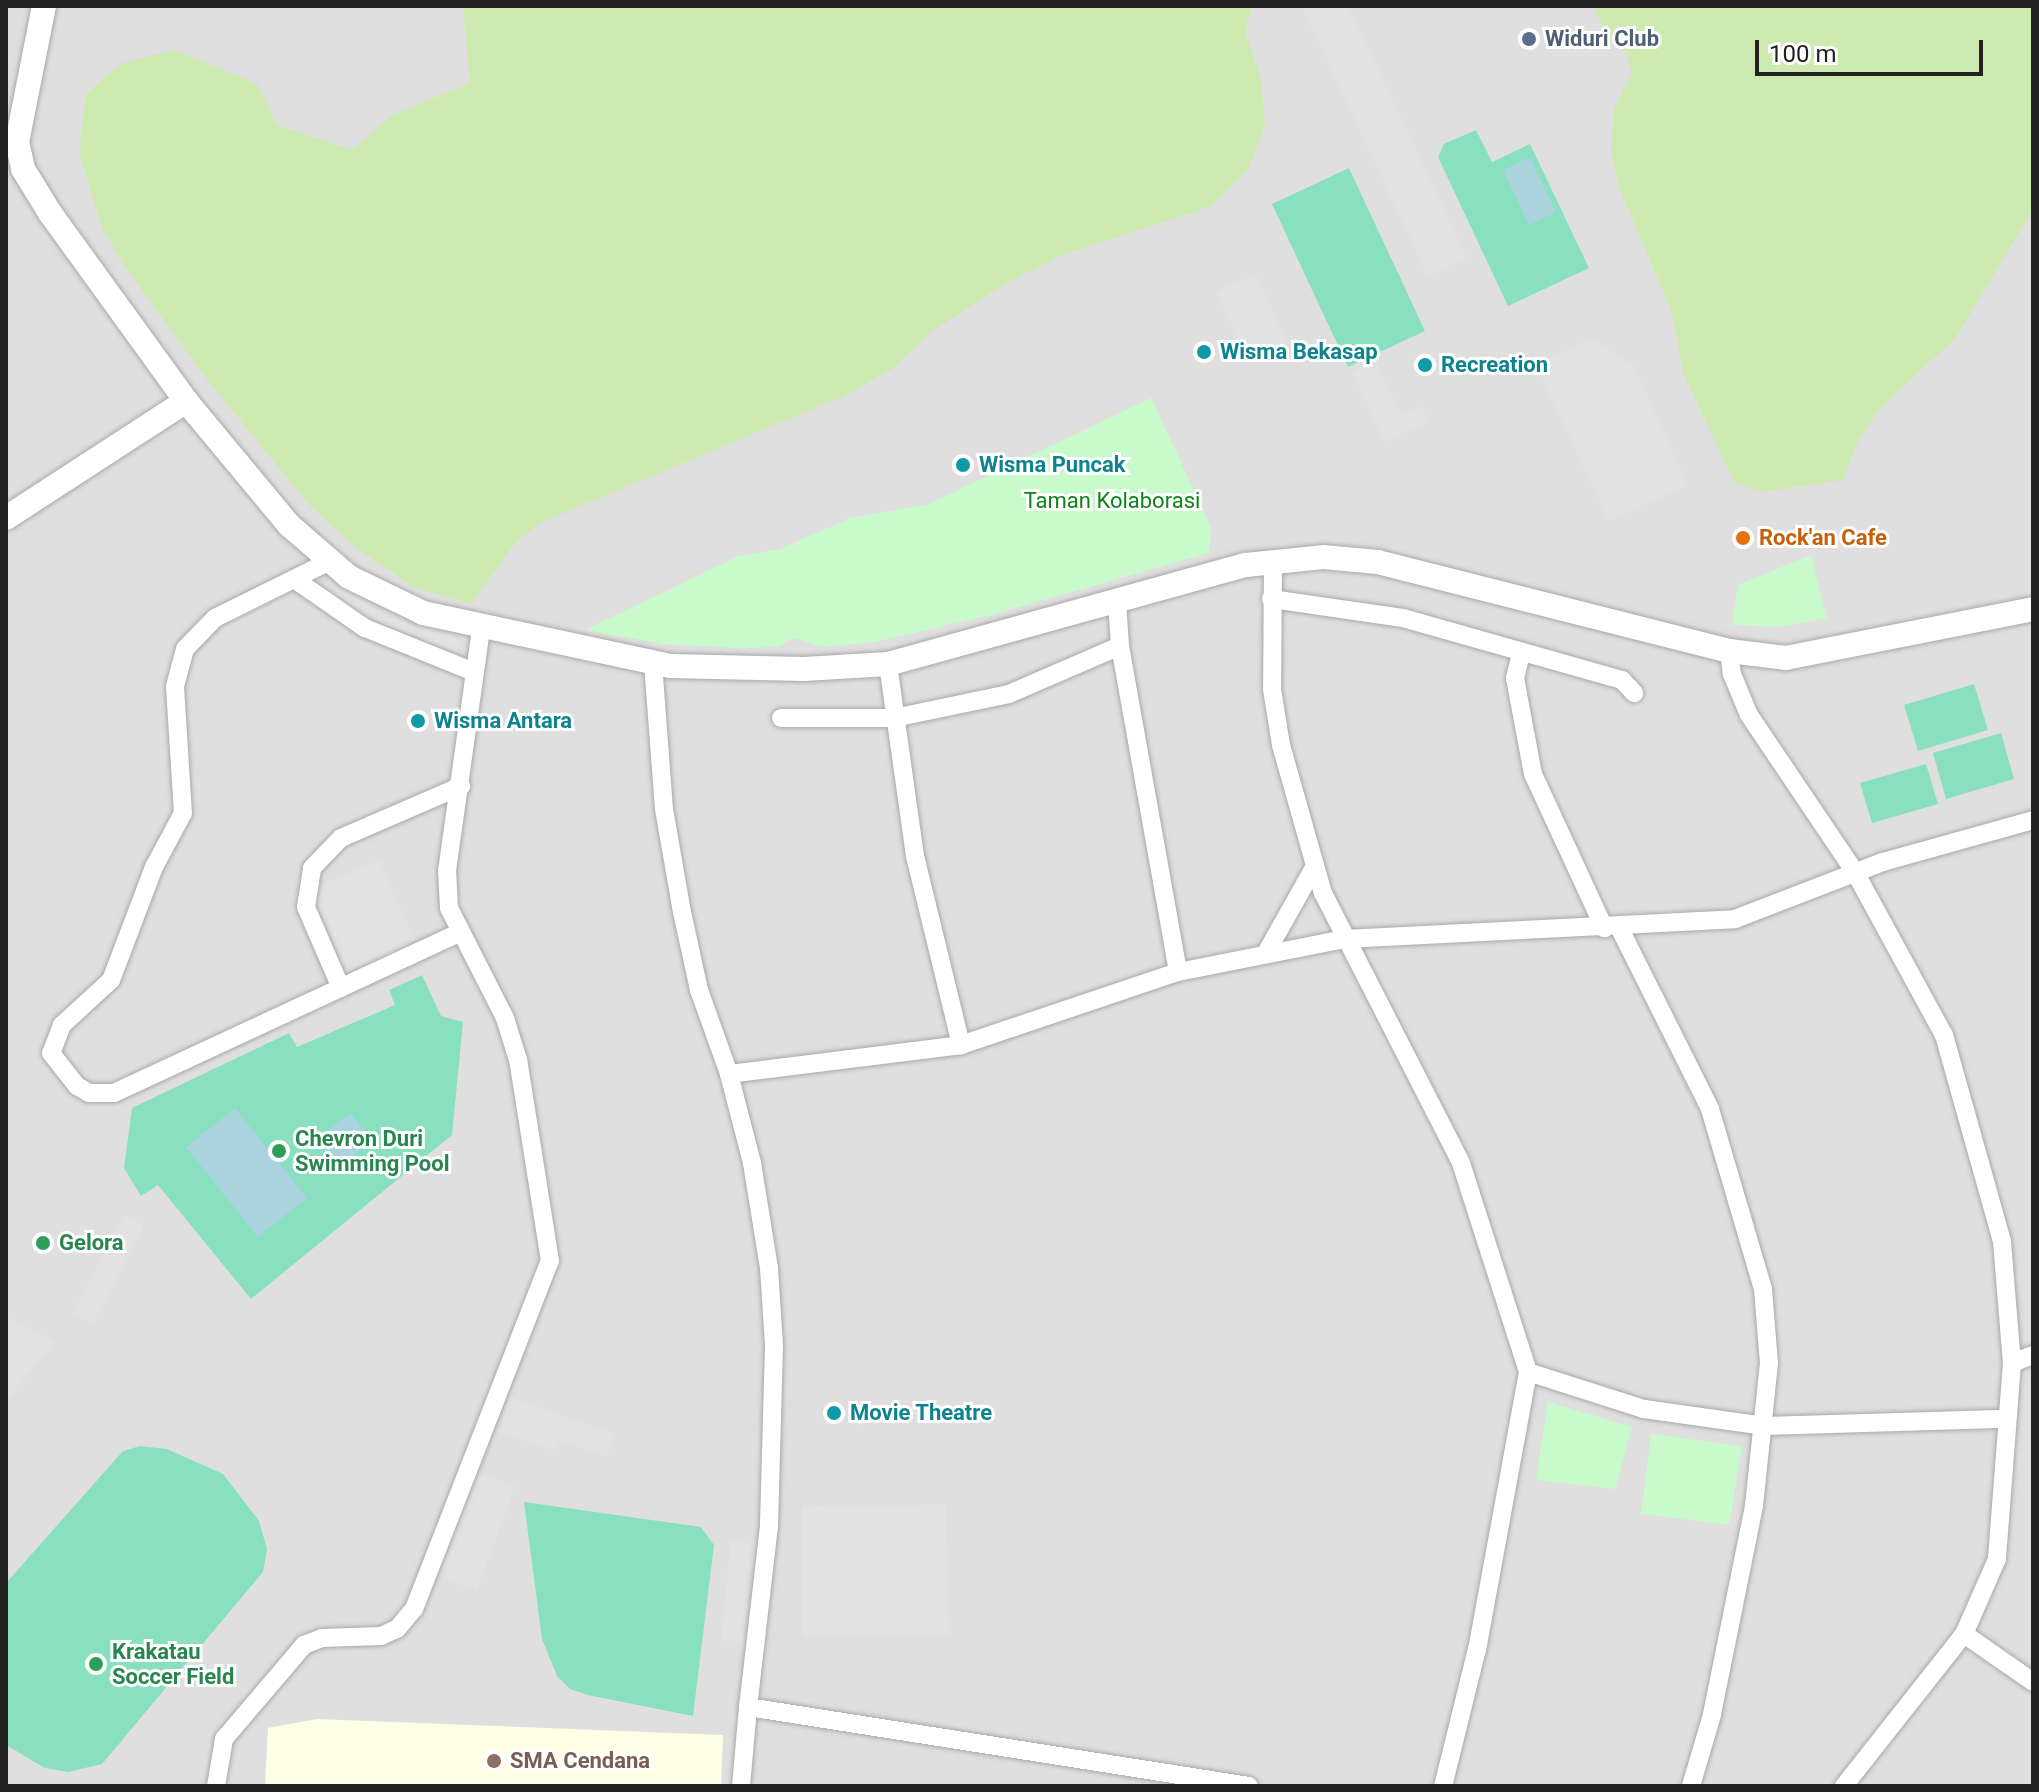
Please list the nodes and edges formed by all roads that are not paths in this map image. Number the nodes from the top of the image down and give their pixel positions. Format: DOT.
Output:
graph roads {
  1 [pos="44,6"];
  2 [pos="186,401"];
  3 [pos="6,518"];
  4 [pos="330,561"];
  5 [pos="1273,561"];
  6 [pos="297,581"];
  7 [pos="1271,599"];
  8 [pos="1117,601"];
  9 [pos="2033,609"];
  10 [pos="481,628"];
  11 [pos="1120,646"];
  12 [pos="1729,651"];
  13 [pos="1521,654"];
  14 [pos="653,663"];
  15 [pos="888,664"];
  16 [pos="474,672"];
  17 [pos="1634,693"];
  18 [pos="781,718"];
  19 [pos="894,718"];
  20 [pos="461,786"];
  21 [pos="2033,820"];
  22 [pos="1315,866"];
  23 [pos="1855,872"];
  24 [pos="1612,927"];
  25 [pos="459,933"];
  26 [pos="1344,939"];
  27 [pos="1266,953"];
  28 [pos="1178,972"];
  29 [pos="341,988"];
  30 [pos="961,1045"];
  31 [pos="729,1074"];
  32 [pos="2033,1355"];
  33 [pos="2012,1363"];
  34 [pos="1528,1372"];
  35 [pos="2006,1419"];
  36 [pos="1765,1426"];
  37 [pos="1964,1634"];
  38 [pos="2033,1682"];
  39 [pos="748,1707"];
  40 [pos="216,1786"];
  41 [pos="741,1786"];
  42 [pos="1249,1786"];
  43 [pos="1443,1786"];
  44 [pos="1691,1786"];
  45 [pos="1844,1786"];
  1 -- 2 [label="street"];
  2 -- 3 [label="street"];
  2 -- 4 [label="street"];
  4 -- 6 [label="street"];
  4 -- 10 [label="street"];
  5 -- 7 [label="street"];
  5 -- 8 [label="street"];
  5 -- 12 [label="street"];
  6 -- 16 [label="street"];
  6 -- 29 [label="street"];
  7 -- 13 [label="street"];
  7 -- 22 [label="street"];
  8 -- 11 [label="street"];
  8 -- 15 [label="street"];
  9 -- 12 [label="street"];
  10 -- 14 [label="street"];
  10 -- 16 [label="street"];
  11 -- 19 [label="street"];
  11 -- 28 [label="street"];
  12 -- 23 [label="street"];
  13 -- 17 [label="street"];
  13 -- 24 [label="street"];
  14 -- 15 [label="street"];
  14 -- 31 [label="street"];
  15 -- 19 [label="street"];
  16 -- 20 [label="street"];
  18 -- 19 [label="street"];
  19 -- 30 [label="street"];
  20 -- 25 [label="street"];
  20 -- 29 [label="street"];
  21 -- 23 [label="street"];
  22 -- 26 [label="street"];
  22 -- 27 [label="street"];
  23 -- 24 [label="street"];
  23 -- 33 [label="street"];
  24 -- 26 [label="street"];
  24 -- 36 [label="street"];
  25 -- 29 [label="street"];
  25 -- 40 [label="street"];
  26 -- 27 [label="street"];
  26 -- 34 [label="street"];
  27 -- 28 [label="street"];
  28 -- 30 [label="street"];
  30 -- 31 [label="street"];
  31 -- 39 [label="street"];
  32 -- 33 [label="street"];
  33 -- 35 [label="street"];
  34 -- 36 [label="street"];
  34 -- 43 [label="street"];
  35 -- 36 [label="street"];
  35 -- 37 [label="street"];
  36 -- 44 [label="street"];
  37 -- 38 [label="street"];
  37 -- 45 [label="street"];
  39 -- 41 [label="street"];
  39 -- 42 [label="street"];
}
